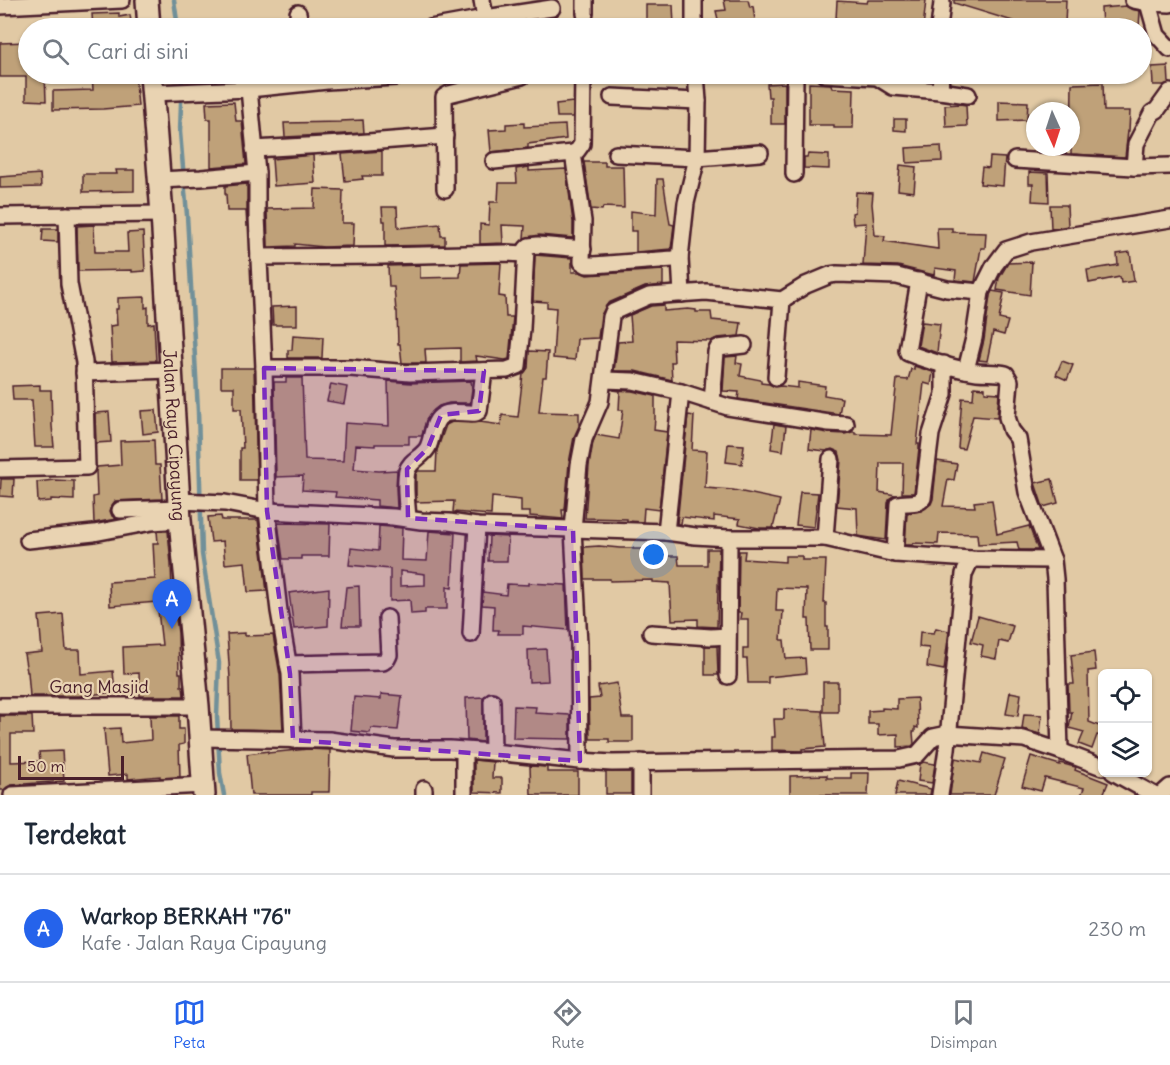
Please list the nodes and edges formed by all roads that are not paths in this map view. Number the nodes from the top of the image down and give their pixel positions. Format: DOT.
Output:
graph roads {
  1 [pos="122,0"];
  2 [pos="147,0"];
  3 [pos="482,0"];
  4 [pos="694,0"];
  5 [pos="1141,2"];
  6 [pos="942,3"];
  7 [pos="1170,4"];
  8 [pos="0,6"];
  9 [pos="552,8"];
  10 [pos="298,13"];
  11 [pos="148,18"];
  12 [pos="299,18"];
  13 [pos="485,18"];
  14 [pos="694,18"];
  15 [pos="940,18"];
  16 [pos="1149,18"];
  17 [pos="1152,25"];
  18 [pos="1170,49"];
  19 [pos="247,84"];
  20 [pos="275,84"];
  21 [pos="490,84"];
  22 [pos="583,84"];
  23 [pos="697,84"];
  24 [pos="795,84"];
  25 [pos="888,84"];
  26 [pos="940,84"];
  27 [pos="155,86"];
  28 [pos="249,89"];
  29 [pos="940,91"];
  30 [pos="1170,93"];
  31 [pos="968,95"];
  32 [pos="612,97"];
  33 [pos="698,101"];
  34 [pos="445,136"];
  35 [pos="254,149"];
  36 [pos="573,153"];
  37 [pos="760,153"];
  38 [pos="616,154"];
  39 [pos="697,158"];
  40 [pos="494,160"];
  41 [pos="1015,160"];
  42 [pos="1170,166"];
  43 [pos="1134,167"];
  44 [pos="256,173"];
  45 [pos="794,174"];
  46 [pos="167,180"];
  47 [pos="445,189"];
  48 [pos="162,214"];
  49 [pos="68,215"];
  50 [pos="0,216"];
  51 [pos="1170,219"];
  52 [pos="583,249"];
  53 [pos="525,254"];
  54 [pos="259,257"];
  55 [pos="680,258"];
  56 [pos="919,281"];
  57 [pos="981,292"];
  58 [pos="682,294"];
  59 [pos="782,300"];
  60 [pos="744,345"];
  61 [pos="945,364"];
  62 [pos="264,368"];
  63 [pos="171,370"];
  64 [pos="966,370"];
  65 [pos="484,371"];
  66 [pos="84,373"];
  67 [pos="776,376"];
  68 [pos="604,380"];
  69 [pos="681,392"];
  70 [pos="712,402"];
  71 [pos="846,424"];
  72 [pos="831,459"];
  73 [pos="0,469"];
  74 [pos="182,508"];
  75 [pos="120,510"];
  76 [pos="267,511"];
  77 [pos="408,518"];
  78 [pos="477,526"];
  79 [pos="573,529"];
  80 [pos="666,532"];
  81 [pos="729,538"];
  82 [pos="825,538"];
  83 [pos="28,540"];
  84 [pos="895,554"];
  85 [pos="971,559"];
  86 [pos="1053,560"];
  87 [pos="387,618"];
  88 [pos="651,633"];
  89 [pos="471,634"];
  90 [pos="728,636"];
  91 [pos="288,664"];
  92 [pos="728,676"];
  93 [pos="492,701"];
  94 [pos="0,706"];
  95 [pos="198,706"];
  96 [pos="947,734"];
  97 [pos="202,738"];
  98 [pos="293,740"];
  99 [pos="464,751"];
  100 [pos="1060,751"];
  101 [pos="493,752"];
  102 [pos="580,761"];
  103 [pos="641,762"];
  104 [pos="1098,765"];
  105 [pos="1122,777"];
  106 [pos="1170,788"];
  107 [pos="204,790"];
  108 [pos="12,795"];
  109 [pos="464,795"];
  110 [pos="641,795"];
  111 [pos="940,795"];
  112 [pos="1154,795"];
  113 [pos="1161,795"];
  1 -- 8 [label="street"];
  2 -- 11 [label="main road"];
  3 -- 13 [label="street"];
  4 -- 14 [label="street"];
  5 -- 7 [label="street"];
  5 -- 16 [label="street"];
  6 -- 15 [label="street"];
  9 -- 13 [label="street"];
  10 -- 12 [label="street"];
  17 -- 18 [label="street"];
  19 -- 28 [label="street"];
  20 -- 28 [label="street"];
  21 -- 34 [label="street"];
  22 -- 36 [label="street"];
  23 -- 33 [label="street"];
  24 -- 45 [label="street"];
  25 -- 29 [label="street"];
  26 -- 29 [label="street"];
  27 -- 28 [label="street"];
  27 -- 46 [label="main road, Jalan Raya Cipayung"];
  28 -- 35 [label="street"];
  29 -- 31 [label="street"];
  30 -- 43 [label="street"];
  32 -- 33 [label="street"];
  33 -- 39 [label="street"];
  34 -- 35 [label="street"];
  34 -- 47 [label="street"];
  35 -- 44 [label="street"];
  36 -- 40 [label="street"];
  36 -- 52 [label="street"];
  37 -- 39 [label="street"];
  38 -- 39 [label="street"];
  39 -- 55 [label="street"];
  41 -- 43 [label="street"];
  42 -- 43 [label="street"];
  44 -- 46 [label="street"];
  44 -- 54 [label="street"];
  46 -- 48 [label="main road, Jalan Raya Cipayung"];
  48 -- 49 [label="street"];
  48 -- 63 [label="main road, Jalan Raya Cipayung"];
  49 -- 50 [label="street"];
  49 -- 66 [label="street"];
  51 -- 57 [label="street"];
  52 -- 53 [label="street"];
  52 -- 55 [label="street"];
  53 -- 54 [label="street"];
  53 -- 65 [label="street"];
  54 -- 62 [label="street"];
  55 -- 58 [label="street"];
  56 -- 57 [label="street"];
  56 -- 59 [label="street"];
  56 -- 61 [label="street"];
  57 -- 64 [label="street"];
  58 -- 59 [label="street"];
  58 -- 68 [label="street"];
  59 -- 67 [label="street"];
  60 -- 70 [label="street"];
  61 -- 64 [label="street"];
  61 -- 84 [label="street"];
  62 -- 65 [label="street"];
  62 -- 76 [label="street"];
  63 -- 66 [label="street"];
  63 -- 74 [label="main road, Jalan Raya Cipayung"];
  64 -- 86 [label="street"];
  65 -- 77 [label="street"];
  66 -- 73 [label="street"];
  68 -- 69 [label="street"];
  68 -- 79 [label="street"];
  69 -- 70 [label="street"];
  69 -- 80 [label="street"];
  70 -- 71 [label="street"];
  72 -- 82 [label="street"];
  74 -- 75 [label="street"];
  74 -- 76 [label="street"];
  74 -- 83 [label="street"];
  74 -- 95 [label="main road, Jalan Raya Cipayung"];
  76 -- 77 [label="street"];
  76 -- 91 [label="street"];
  77 -- 78 [label="street"];
  78 -- 79 [label="street"];
  78 -- 89 [label="street"];
  79 -- 80 [label="street"];
  79 -- 102 [label="street"];
  80 -- 81 [label="street"];
  81 -- 82 [label="street"];
  81 -- 90 [label="street"];
  82 -- 84 [label="street"];
  84 -- 85 [label="street"];
  85 -- 86 [label="street"];
  85 -- 96 [label="street"];
  86 -- 100 [label="street"];
  87 -- 91 [label="street"];
  88 -- 90 [label="street"];
  90 -- 92 [label="street"];
  91 -- 98 [label="street"];
  93 -- 101 [label="street"];
  94 -- 95 [label="street, Gang Masjid"];
  95 -- 97 [label="main road, Jalan Raya Cipayung"];
  96 -- 100 [label="street"];
  96 -- 103 [label="street"];
  96 -- 111 [label="street"];
  97 -- 98 [label="street"];
  97 -- 107 [label="main road, Jalan Raya Cipayung"];
  98 -- 99 [label="street"];
  99 -- 101 [label="street"];
  99 -- 109 [label="street"];
  100 -- 104 [label="street"];
  101 -- 102 [label="street"];
  102 -- 103 [label="street"];
  103 -- 110 [label="street"];
  105 -- 112 [label="street"];
  106 -- 113 [label="street"];
  107 -- 108 [label="street"];
}
